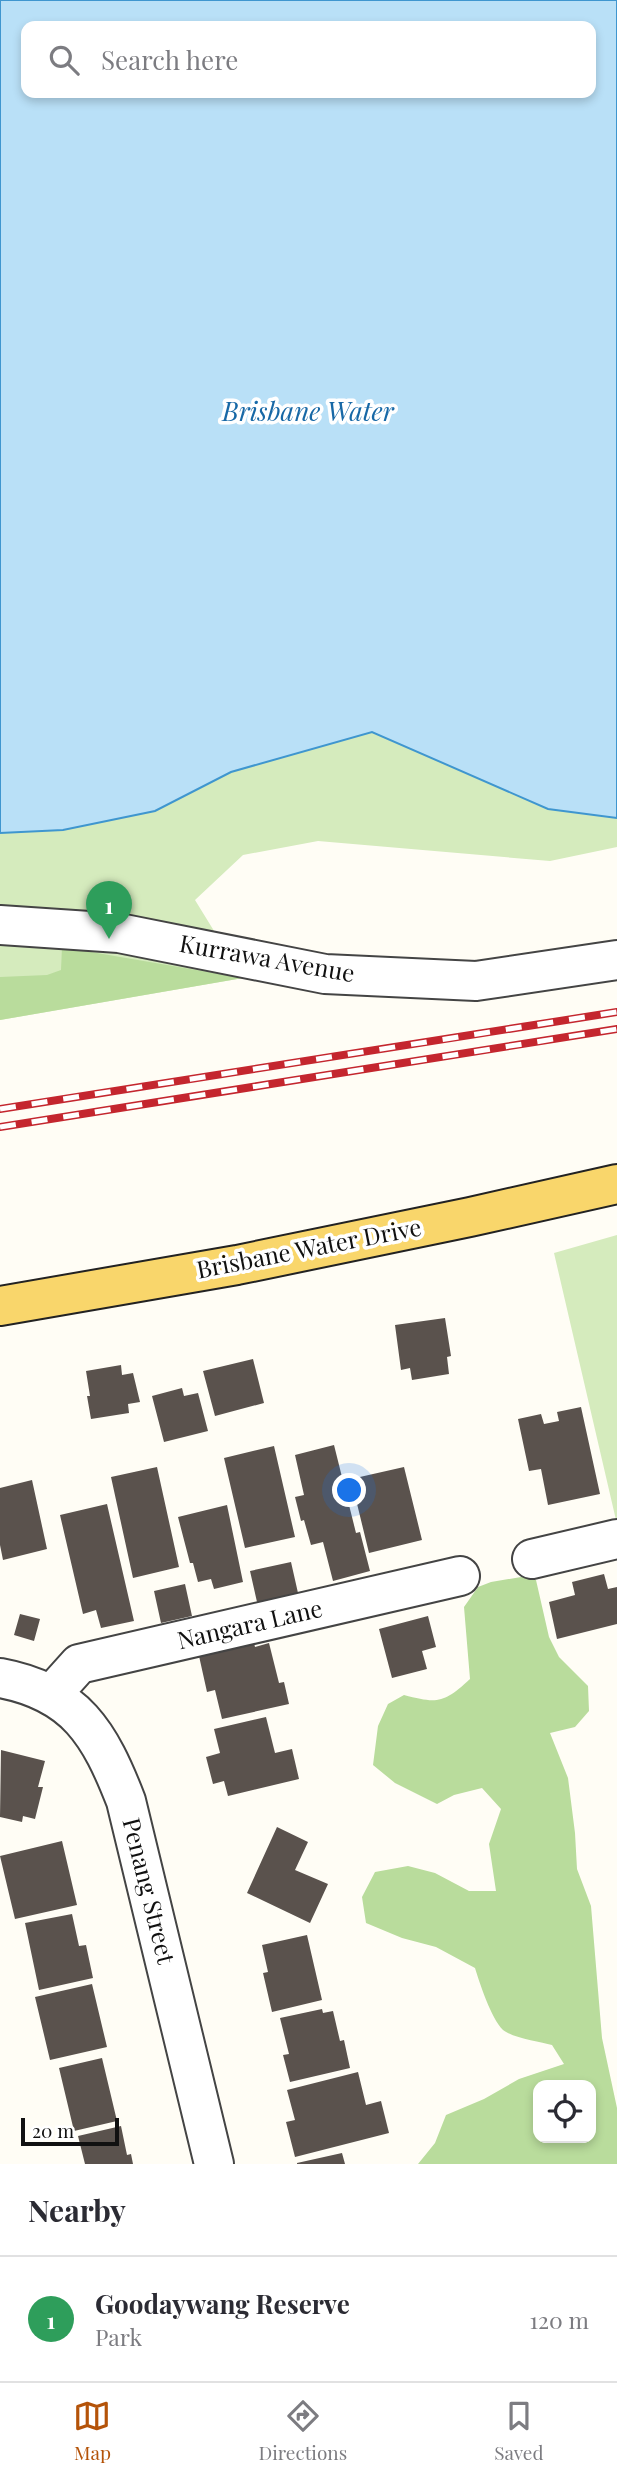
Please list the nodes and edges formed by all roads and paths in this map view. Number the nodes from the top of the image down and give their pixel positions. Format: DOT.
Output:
graph roads {
  1 [pos="0,925"];
  2 [pos="617,960"];
  3 [pos="617,1184"];
  4 [pos="0,1306"];
  5 [pos="617,1539"];
  6 [pos="532,1559"];
  7 [pos="460,1576"];
  8 [pos="0,1678"];
  9 [pos="52,1694"];
  10 [pos="214,2164"];
  1 -- 2 [label="street, Kurrawa Avenue"];
  3 -- 4 [label="main road, Brisbane Water Drive"];
  5 -- 6 [label="street"];
  7 -- 9 [label="street, Nangara Lane"];
  8 -- 9 [label="street, Penang Street"];
  9 -- 10 [label="street, Penang Street"];
}
